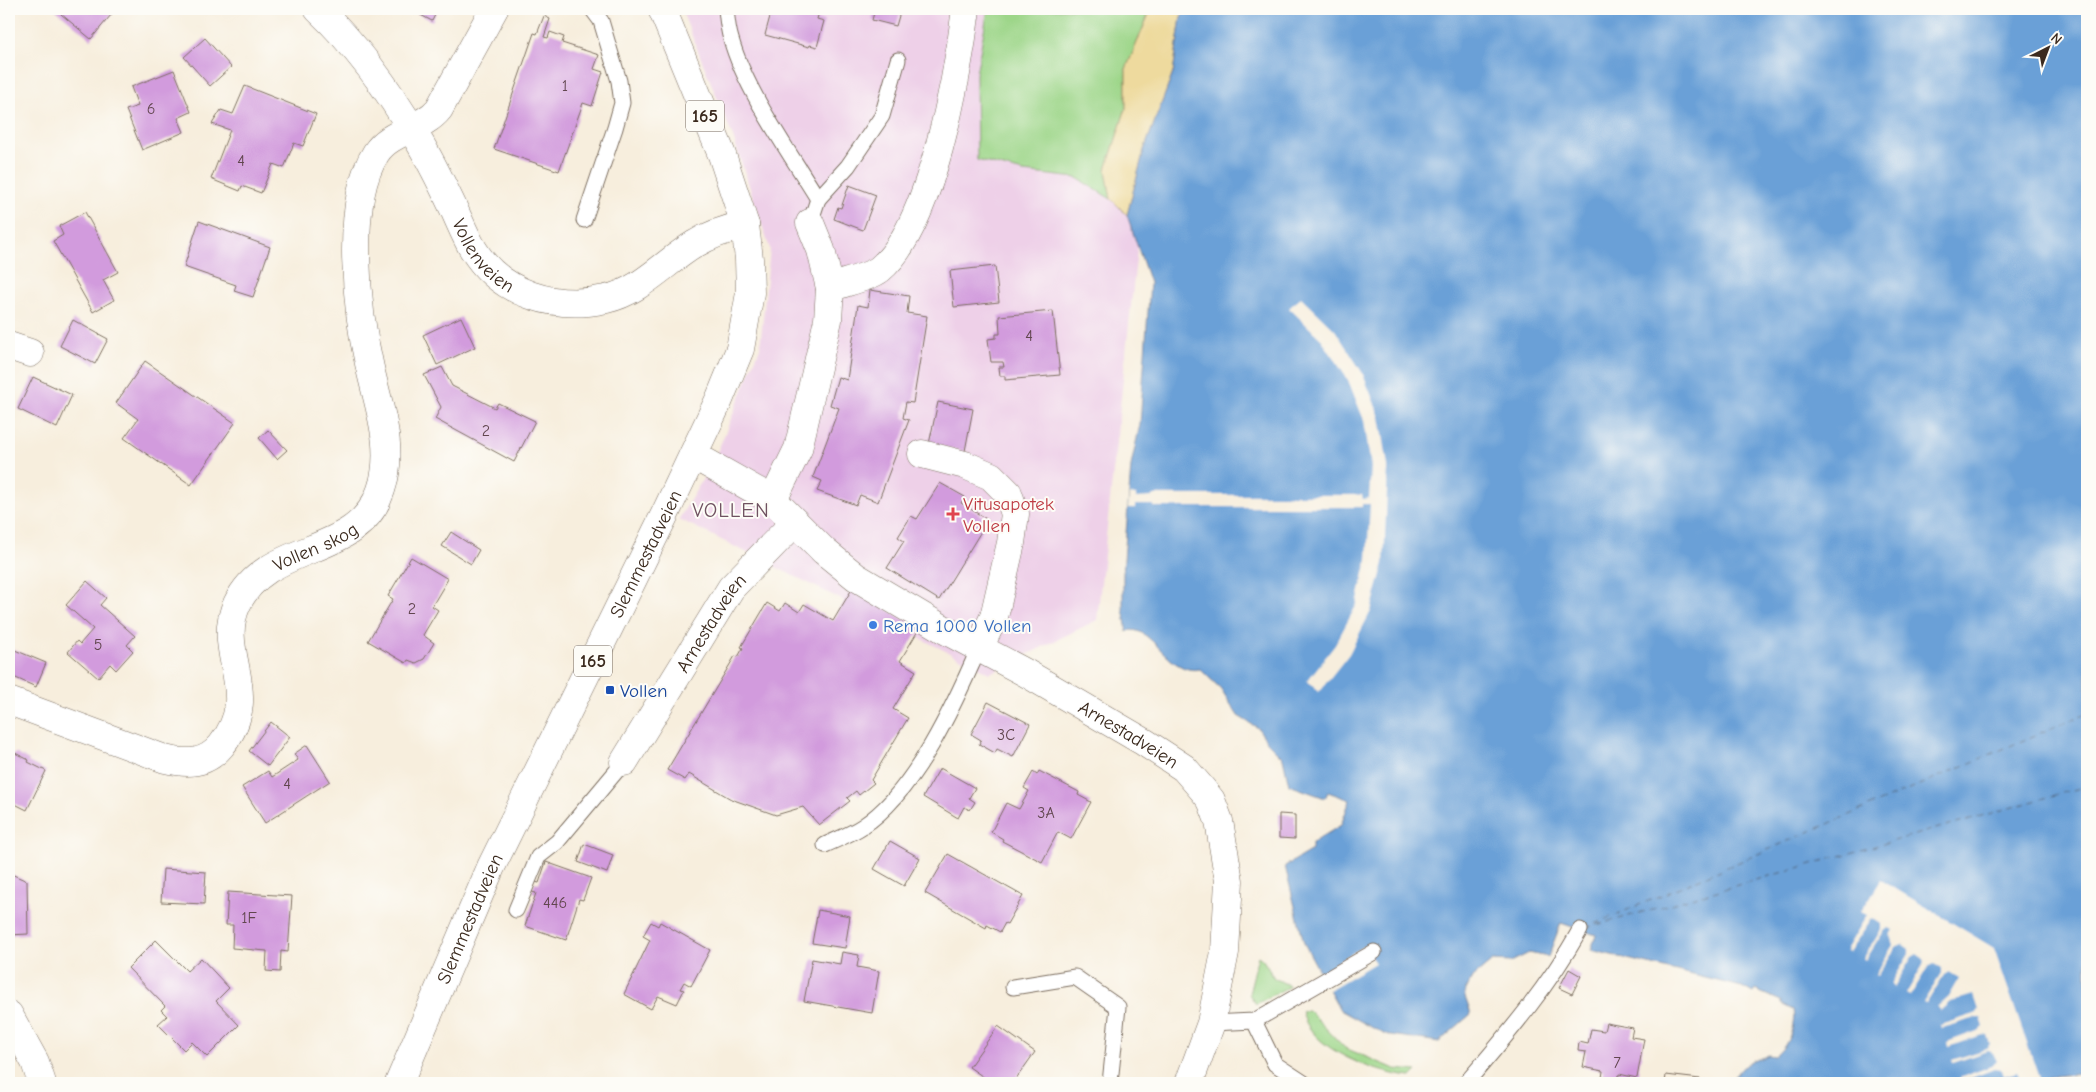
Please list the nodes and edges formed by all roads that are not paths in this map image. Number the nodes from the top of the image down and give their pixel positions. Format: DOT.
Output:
graph roads {
  1 [pos="318,9"];
  2 [pos="494,9"];
  3 [pos="592,9"];
  4 [pos="662,9"];
  5 [pos="726,9"];
  6 [pos="966,9"];
  7 [pos="898,60"];
  8 [pos="411,128"];
  9 [pos="814,211"];
  10 [pos="584,220"];
  11 [pos="744,225"];
  12 [pos="830,288"];
  13 [pos="922,454"];
  14 [pos="693,455"];
  15 [pos="773,500"];
  16 [pos="795,522"];
  17 [pos="979,648"];
  18 [pos="9,701"];
  19 [pos="624,762"];
  20 [pos="826,845"];
  21 [pos="516,910"];
  22 [pos="1580,930"];
  23 [pos="1374,952"];
  24 [pos="1013,987"];
  25 [pos="9,1015"];
  26 [pos="1254,1021"];
  27 [pos="1211,1022"];
  28 [pos="42,1083"];
  29 [pos="398,1083"];
  30 [pos="1110,1083"];
  31 [pos="1189,1083"];
  32 [pos="1304,1083"];
  33 [pos="1466,1083"];
  1 -- 8 [label="street, Vollenveien"];
  2 -- 8 [label="street, Vollen skog"];
  3 -- 10 [label="lane"];
  4 -- 11 [label="street, Slemmestadveien / 165"];
  5 -- 9 [label="lane"];
  6 -- 12 [label="street"];
  7 -- 9 [label="lane"];
  8 -- 11 [label="street, Vollenveien"];
  8 -- 18 [label="street, Vollen skog"];
  9 -- 12 [label="street"];
  11 -- 14 [label="street, Slemmestadveien / 165"];
  12 -- 15 [label="street"];
  13 -- 17 [label="street"];
  14 -- 15 [label="street, Arnestadveien"];
  14 -- 29 [label="street, Slemmestadveien / 165"];
  15 -- 16 [label="street, Arnestadveien"];
  16 -- 17 [label="street, Arnestadveien"];
  16 -- 19 [label="street, Arnestadveien"];
  17 -- 20 [label="lane"];
  17 -- 27 [label="street, Arnestadveien"];
  19 -- 21 [label="lane"];
  22 -- 33 [label="lane"];
  23 -- 26 [label="lane"];
  24 -- 30 [label="lane"];
  25 -- 28 [label="street"];
  26 -- 27 [label="lane"];
  26 -- 32 [label="lane"];
  27 -- 31 [label="street, Arnestadveien"];
}
